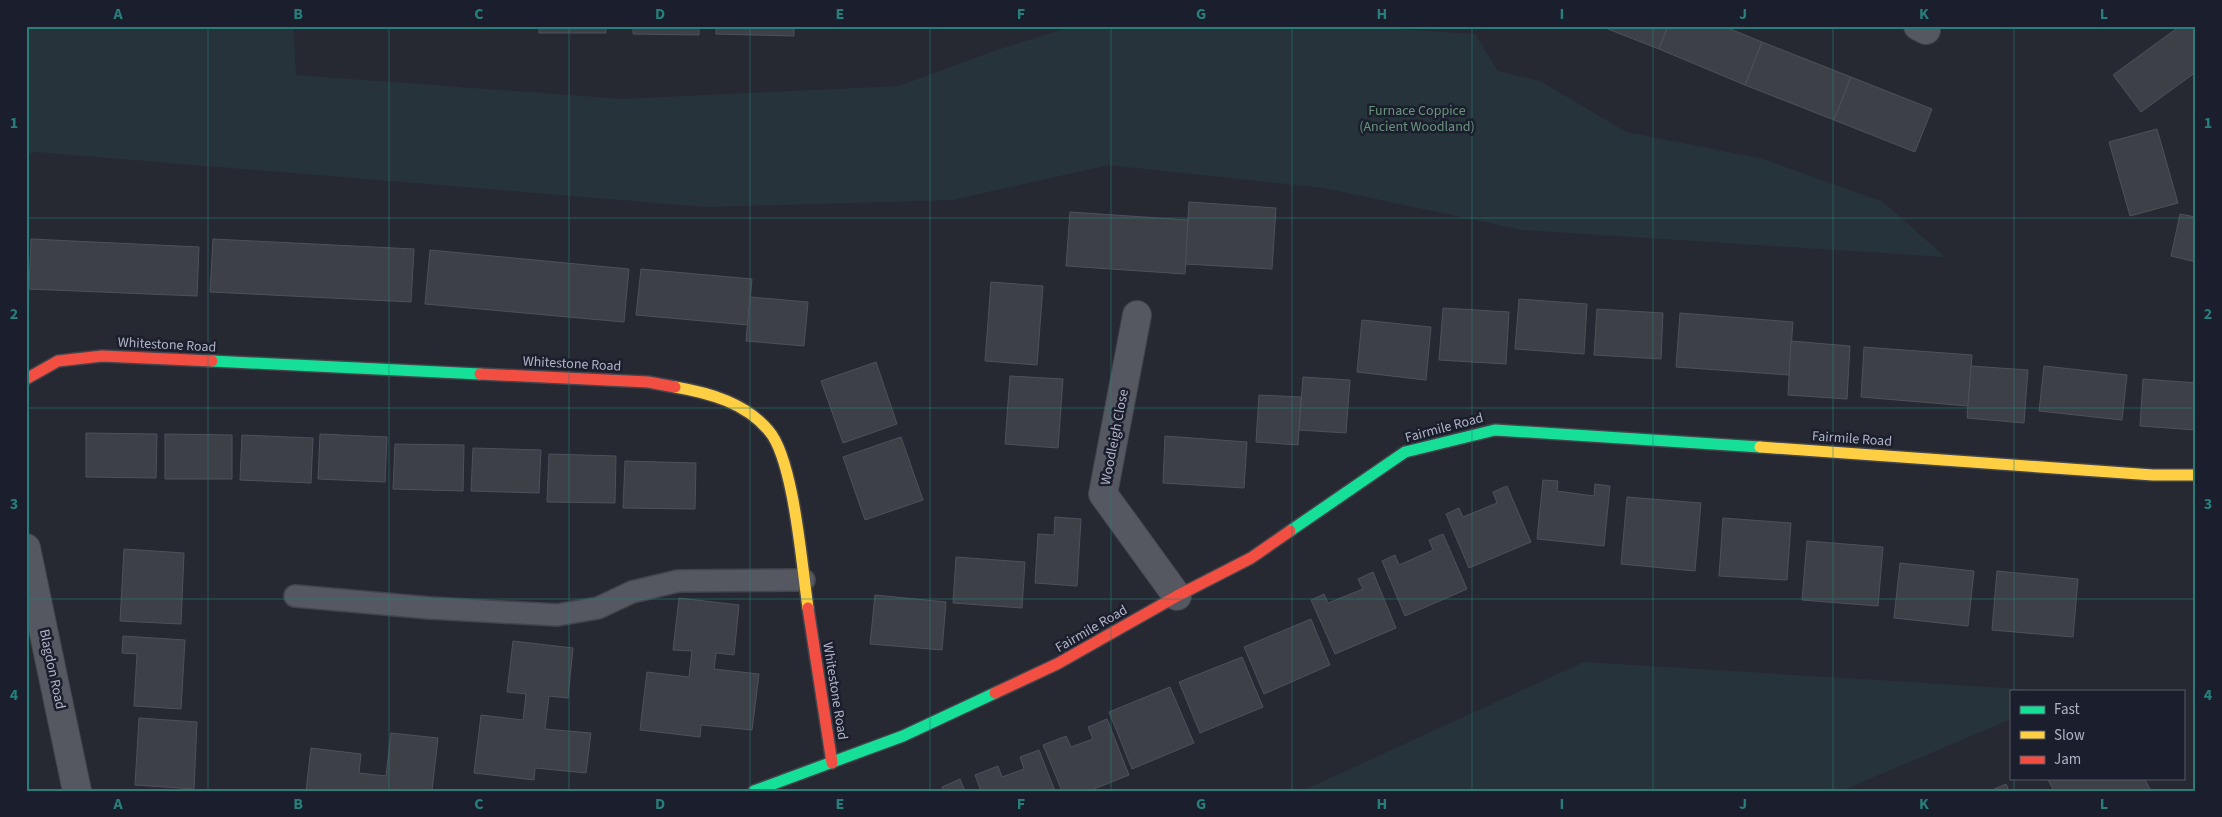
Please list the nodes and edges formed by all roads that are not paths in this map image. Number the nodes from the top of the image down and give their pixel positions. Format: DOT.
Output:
graph roads {
  1 [pos="1137,315"];
  2 [pos="26,379"];
  3 [pos="2196,475"];
  4 [pos="26,548"];
  5 [pos="804,580"];
  6 [pos="295,596"];
  7 [pos="1176,596"];
  8 [pos="832,762"];
  9 [pos="77,791"];
  10 [pos="754,791"];
  1 -- 7 [label="street, Woodleigh Close"];
  2 -- 5 [label="street, Whitestone Road"];
  3 -- 7 [label="street, Fairmile Road"];
  4 -- 9 [label="street, Blagdon Road"];
  5 -- 6 [label="lane"];
  5 -- 8 [label="street, Whitestone Road"];
  7 -- 8 [label="street, Fairmile Road"];
  8 -- 10 [label="street, Fairmile Road"];
}
